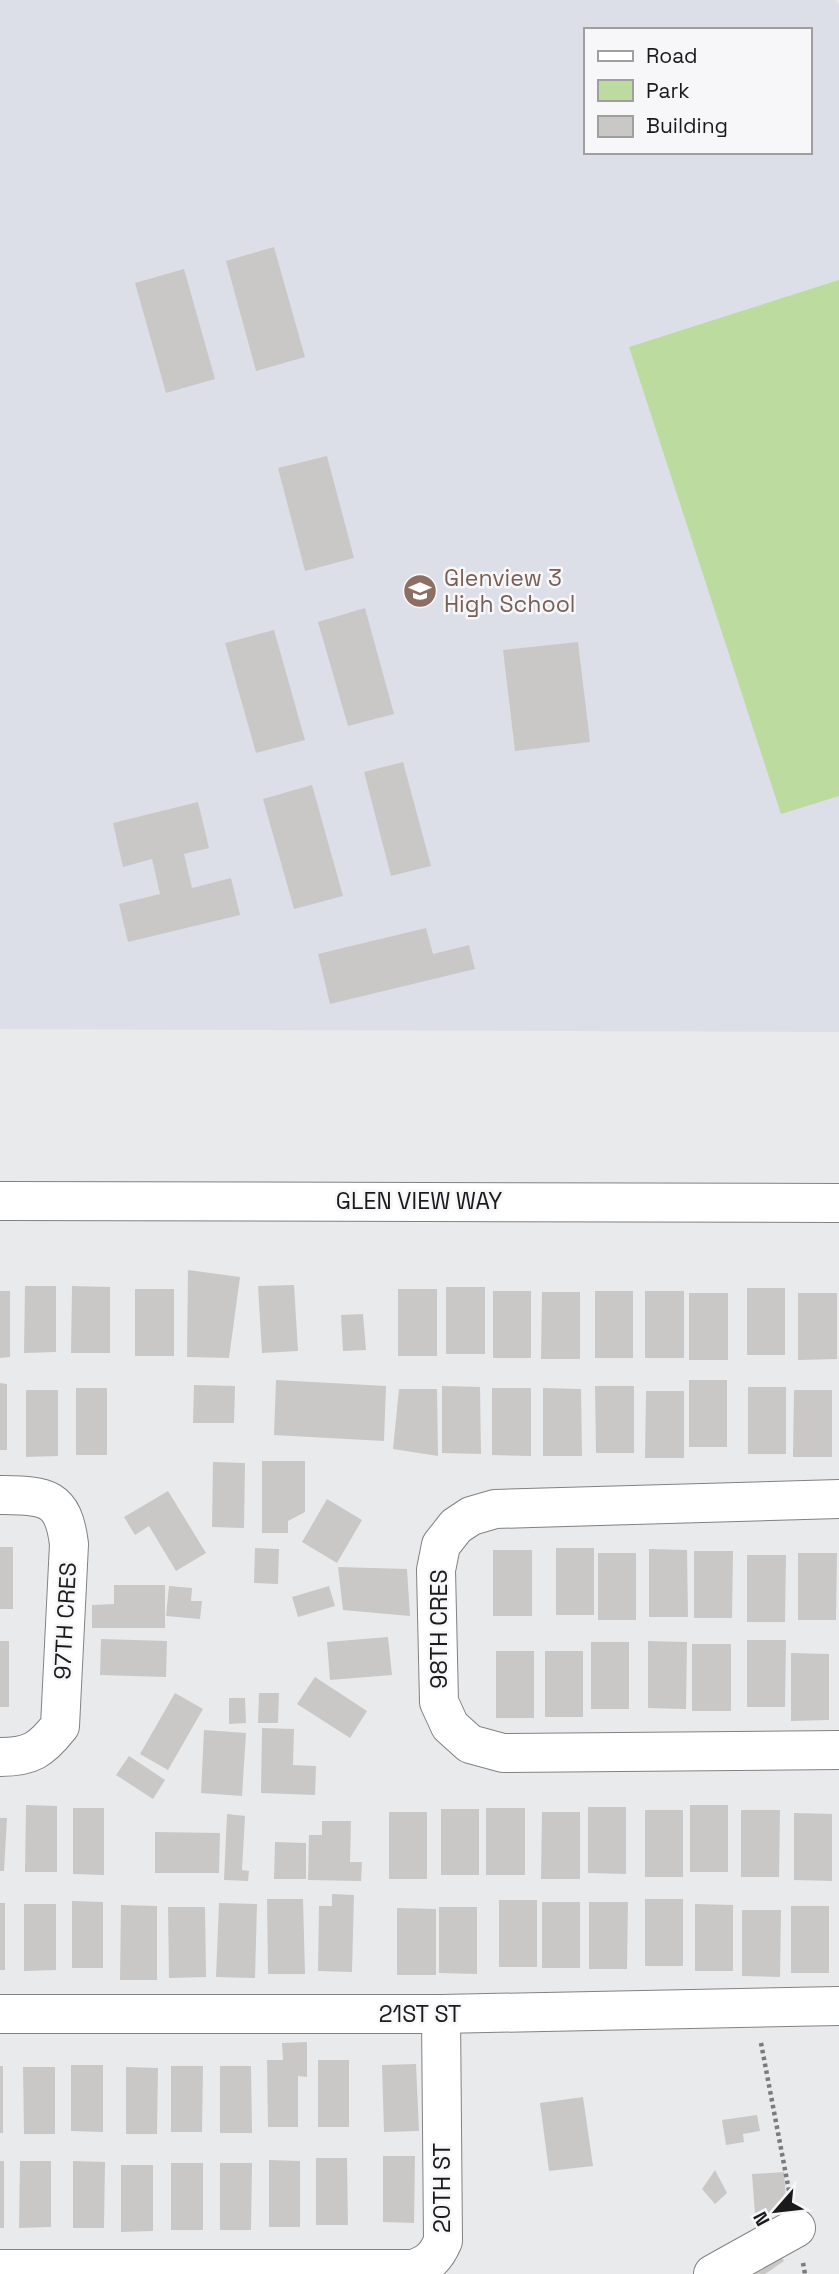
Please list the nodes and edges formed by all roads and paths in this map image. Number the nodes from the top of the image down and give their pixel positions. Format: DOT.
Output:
graph roads {
  1 [pos="0,1201"];
  2 [pos="839,1203"];
  3 [pos="0,1495"];
  4 [pos="839,1499"];
  5 [pos="839,1750"];
  6 [pos="0,1757"];
  7 [pos="839,2006"];
  8 [pos="754,2008"];
  9 [pos="0,2014"];
  10 [pos="441,2014"];
  11 [pos="796,2228"];
  12 [pos="451,2265"];
  13 [pos="0,2269"];
  14 [pos="713,2274"];
  15 [pos="805,2274"];
  1 -- 2 [label="street, GLEN VIEW WAY"];
  3 -- 6 [label="street, 97TH CRES"];
  4 -- 5 [label="street, 98TH CRES"];
  7 -- 8 [label="street, 21ST ST"];
  8 -- 10 [label="street, 21ST ST"];
  8 -- 11 [label="path"];
  9 -- 10 [label="street, 21ST ST"];
  10 -- 12 [label="street, 20TH ST"];
  11 -- 14 [label="street"];
  11 -- 15 [label="path"];
  12 -- 13 [label="street, 20TH ST"];
}
